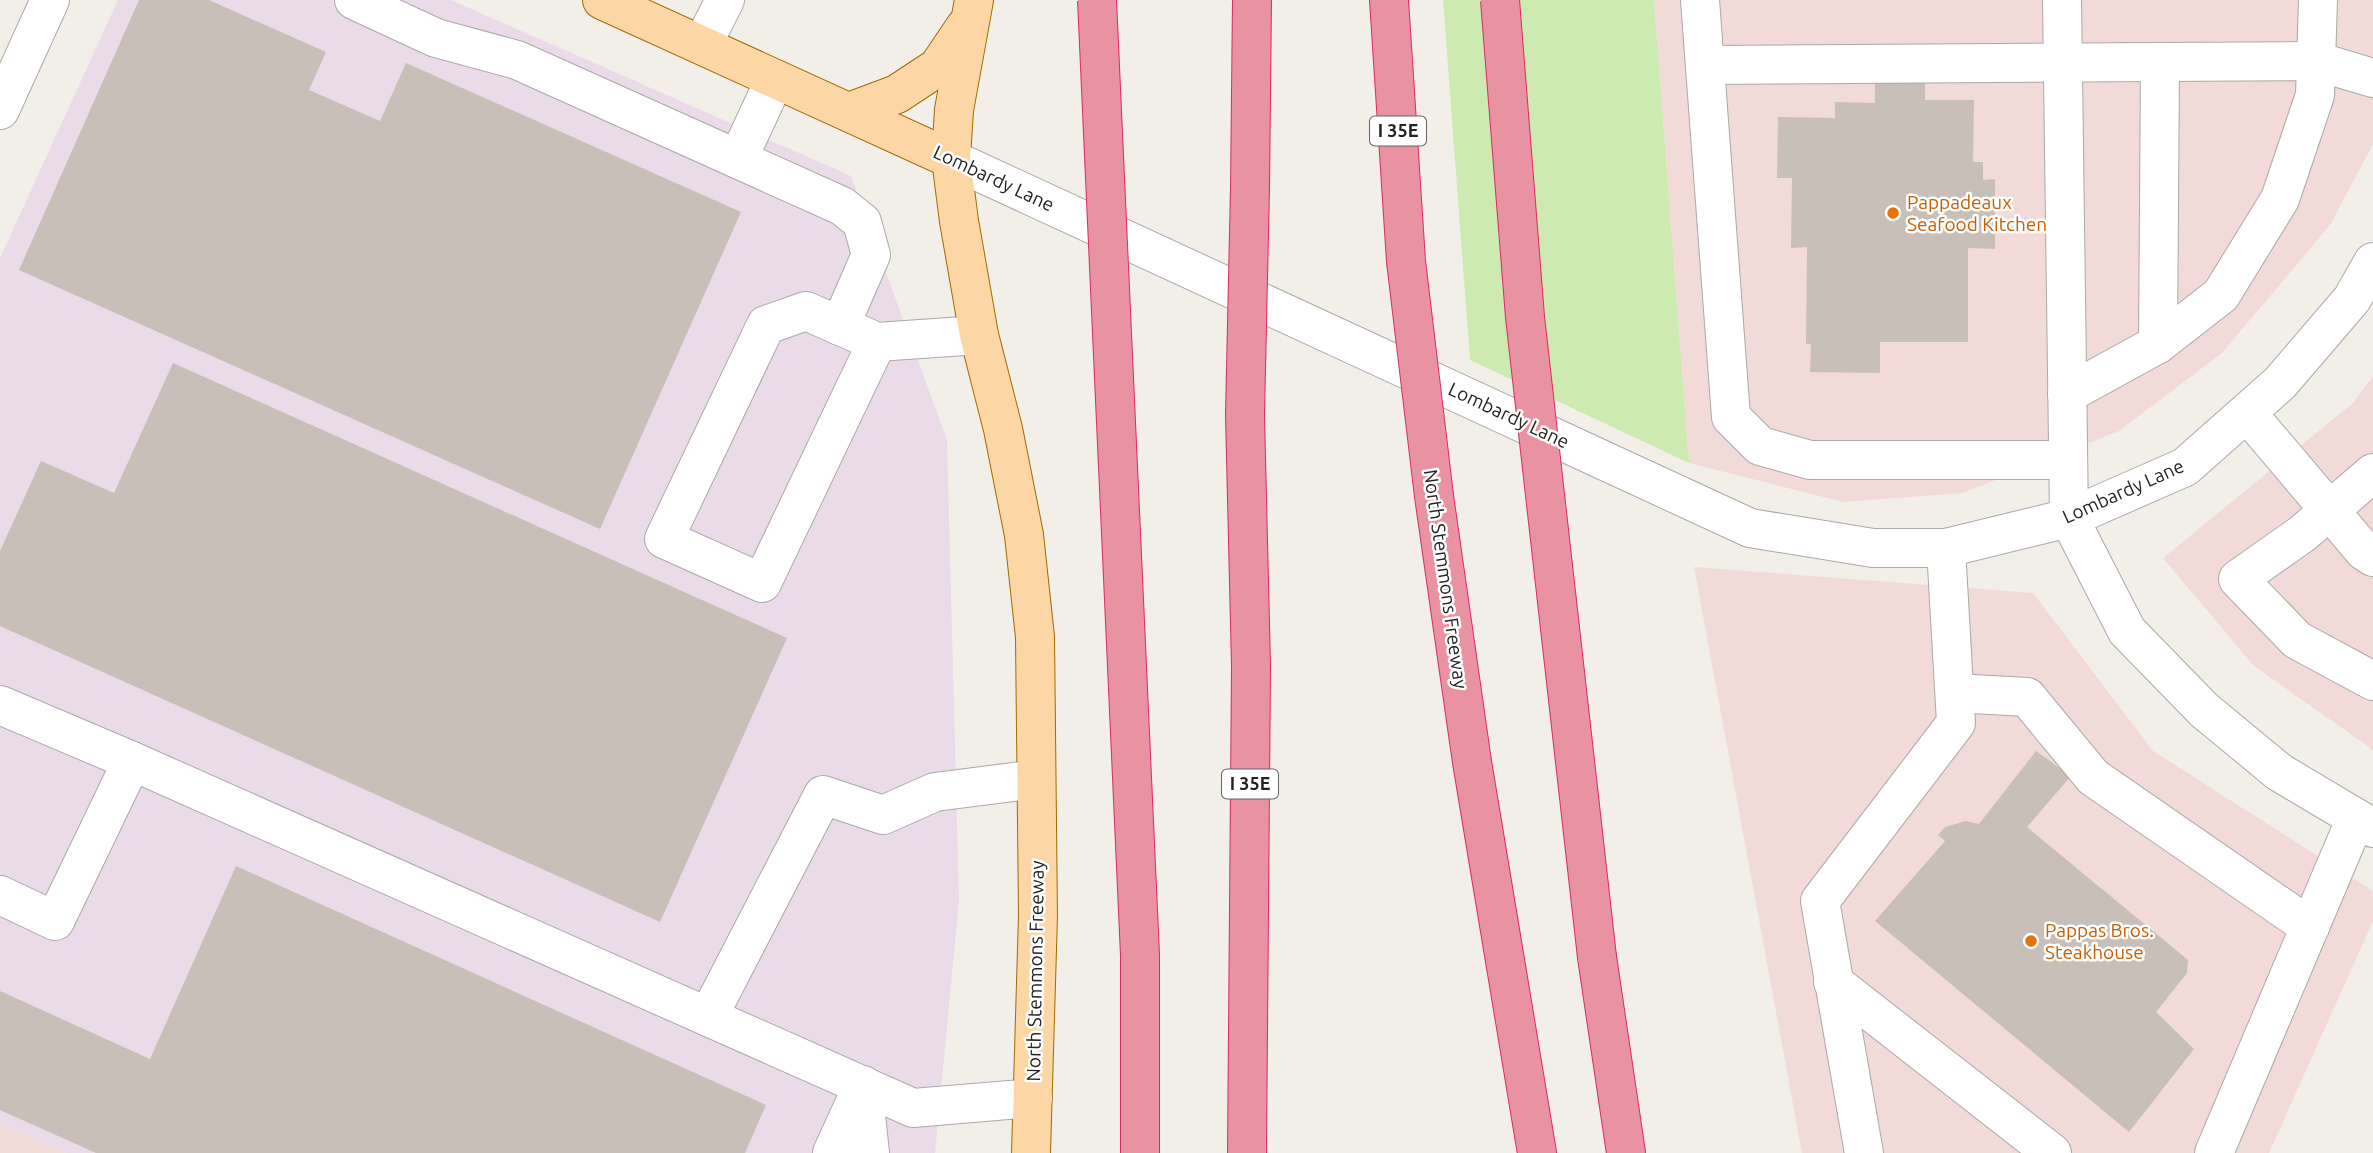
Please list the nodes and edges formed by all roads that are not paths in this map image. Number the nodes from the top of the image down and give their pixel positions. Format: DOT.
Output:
graph roads {
  1 [pos="50,0"];
  2 [pos="354,0"];
  3 [pos="602,0"];
  4 [pos="725,0"];
  5 [pos="1097,0"];
  6 [pos="1252,0"];
  7 [pos="1389,0"];
  8 [pos="1500,0"];
  9 [pos="1700,0"];
  10 [pos="2062,0"];
  11 [pos="2318,0"];
  12 [pos="405,11"];
  13 [pos="971,11"];
  14 [pos="702,46"];
  15 [pos="2316,61"];
  16 [pos="2062,62"];
  17 [pos="2160,62"];
  18 [pos="1705,65"];
  19 [pos="2373,78"];
  20 [pos="775,79"];
  21 [pos="0,110"];
  22 [pos="849,113"];
  23 [pos="738,159"];
  24 [pos="951,159"];
  25 [pos="2373,262"];
  26 [pos="840,326"];
  27 [pos="979,335"];
  28 [pos="877,342"];
  29 [pos="2158,344"];
  30 [pos="2067,394"];
  31 [pos="2247,413"];
  32 [pos="2068,460"];
  33 [pos="2373,473"];
  34 [pos="2330,510"];
  35 [pos="2069,518"];
  36 [pos="1946,548"];
  37 [pos="2373,557"];
  38 [pos="2373,681"];
  39 [pos="1955,693"];
  40 [pos="0,705"];
  41 [pos="132,761"];
  42 [pos="1036,779"];
  43 [pos="2365,823"];
  44 [pos="0,895"];
  45 [pos="2310,927"];
  46 [pos="1833,982"];
  47 [pos="708,1017"];
  48 [pos="863,1085"];
  49 [pos="1033,1098"];
  50 [pos="832,1153"];
  51 [pos="870,1153"];
  52 [pos="1031,1153"];
  53 [pos="1140,1153"];
  54 [pos="1247,1153"];
  55 [pos="1537,1153"];
  56 [pos="1626,1153"];
  57 [pos="1864,1153"];
  58 [pos="2052,1153"];
  59 [pos="2214,1153"];
  1 -- 21 [label="street"];
  2 -- 12 [label="street"];
  3 -- 14 [label="main road, Lombardy Lane"];
  4 -- 14 [label="street"];
  5 -- 53 [label="highway, bridge"];
  6 -- 54 [label="highway, I 35E, bridge"];
  7 -- 55 [label="highway, North Stemmons Freeway / I 35E, bridge"];
  8 -- 56 [label="highway, bridge"];
  9 -- 18 [label="street"];
  10 -- 16 [label="street"];
  11 -- 15 [label="street"];
  12 -- 23 [label="street"];
  13 -- 22 [label="main road"];
  13 -- 24 [label="main road, North Stemmons Freeway"];
  14 -- 20 [label="main road, Lombardy Lane"];
  15 -- 17 [label="street"];
  15 -- 19 [label="street"];
  15 -- 29 [label="street"];
  16 -- 17 [label="street"];
  16 -- 18 [label="street"];
  16 -- 30 [label="street"];
  17 -- 29 [label="street"];
  18 -- 32 [label="street"];
  20 -- 22 [label="main road, Lombardy Lane"];
  20 -- 23 [label="street"];
  22 -- 24 [label="main road, Lombardy Lane"];
  23 -- 26 [label="street"];
  24 -- 27 [label="main road, North Stemmons Freeway"];
  24 -- 36 [label="street, Lombardy Lane"];
  25 -- 31 [label="street, Lombardy Lane"];
  26 -- 28 [label="street"];
  26 -- 28 [label="street"];
  27 -- 28 [label="street"];
  27 -- 42 [label="main road, North Stemmons Freeway"];
  29 -- 30 [label="street"];
  30 -- 32 [label="street"];
  31 -- 34 [label="street"];
  31 -- 35 [label="street, Lombardy Lane"];
  32 -- 35 [label="street"];
  33 -- 34 [label="street"];
  34 -- 37 [label="street"];
  34 -- 38 [label="street"];
  35 -- 36 [label="street, Lombardy Lane"];
  35 -- 43 [label="street"];
  36 -- 39 [label="street"];
  39 -- 45 [label="street"];
  39 -- 46 [label="street"];
  40 -- 41 [label="street"];
  41 -- 44 [label="street"];
  41 -- 47 [label="street"];
  42 -- 47 [label="street"];
  42 -- 49 [label="main road, North Stemmons Freeway"];
  43 -- 45 [label="street"];
  45 -- 59 [label="street"];
  46 -- 57 [label="street"];
  46 -- 58 [label="street"];
  47 -- 48 [label="street"];
  48 -- 49 [label="street"];
  48 -- 50 [label="street"];
  48 -- 51 [label="street"];
  49 -- 52 [label="main road, North Stemmons Freeway"];
}
